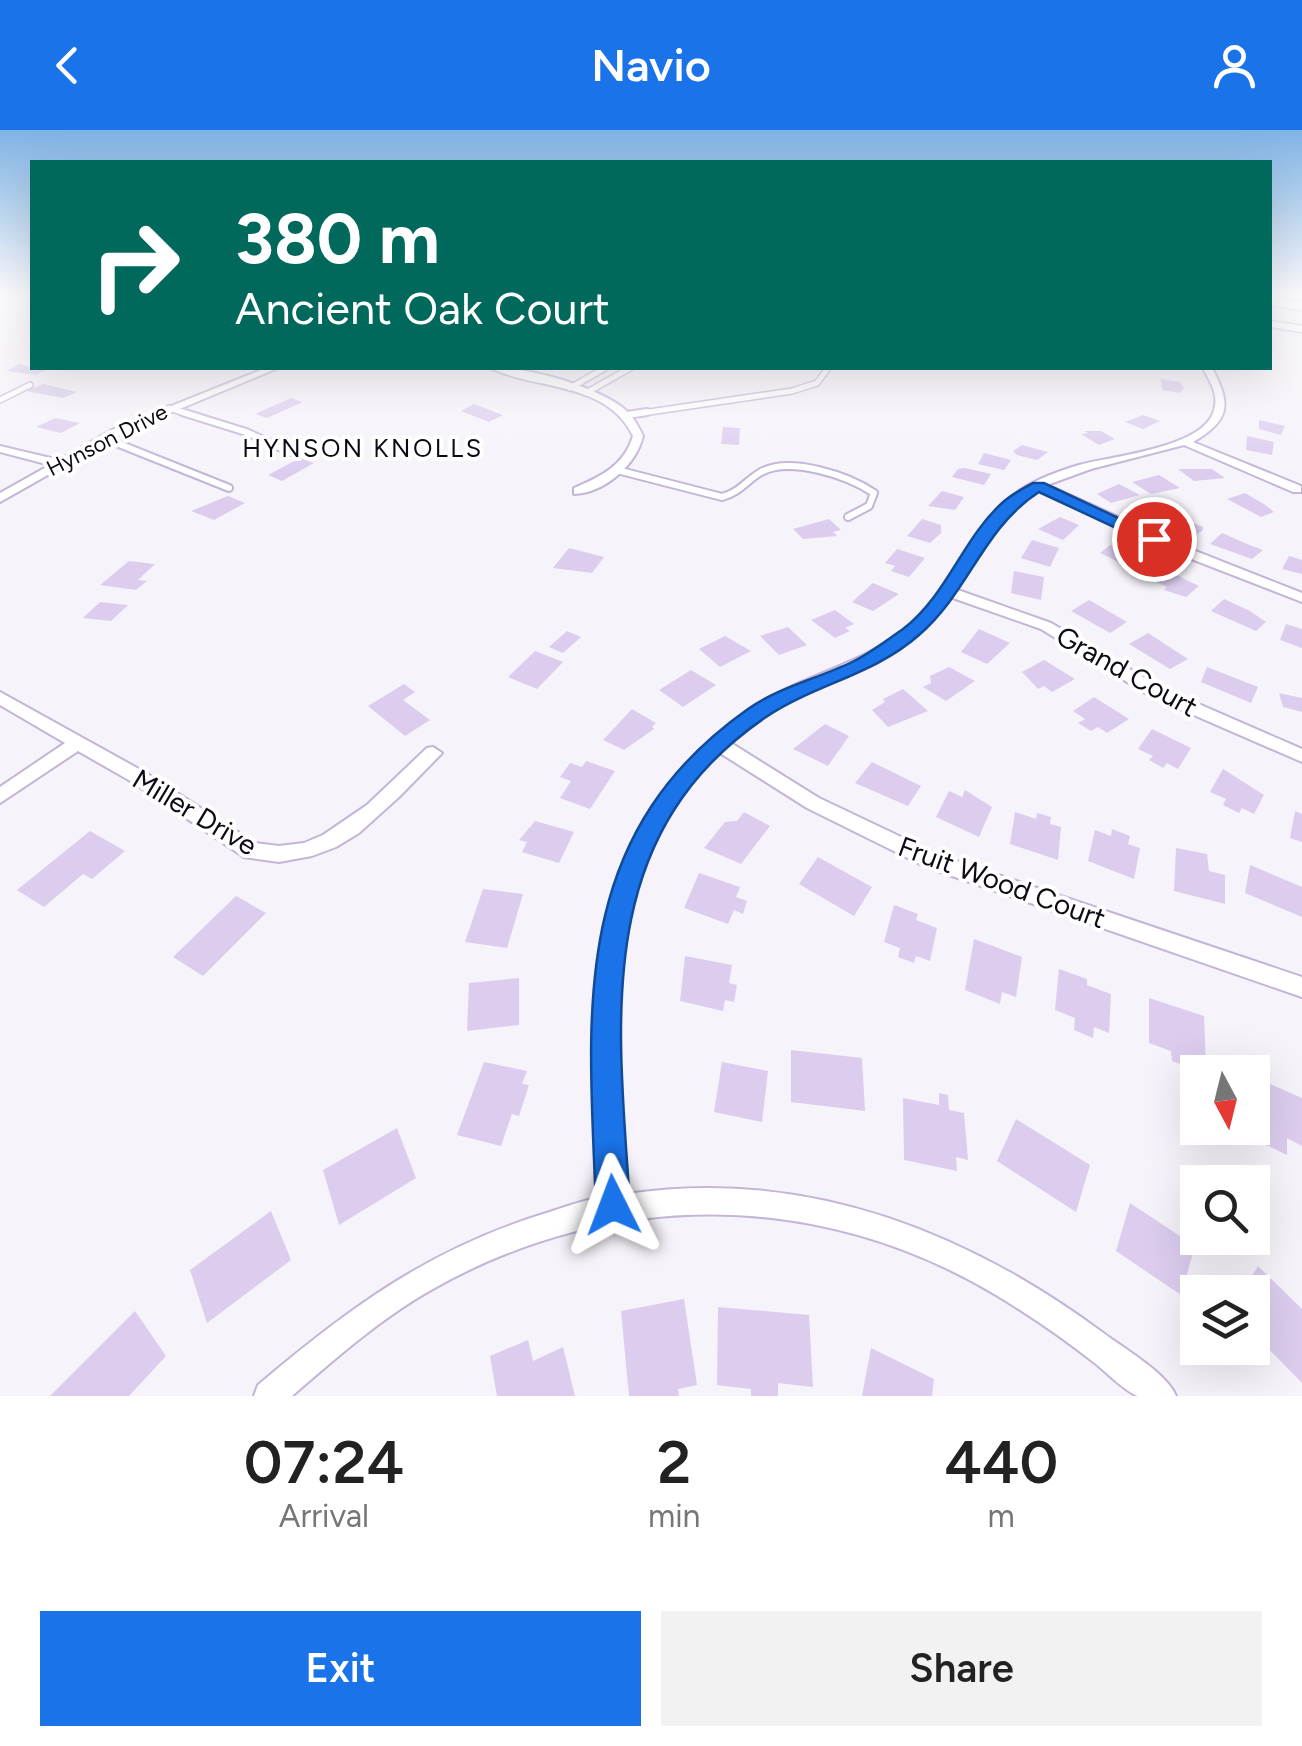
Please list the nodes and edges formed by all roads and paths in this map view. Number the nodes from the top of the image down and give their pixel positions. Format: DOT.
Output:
graph roads {
  1 [pos="268,370"];
  2 [pos="523,370"];
  3 [pos="602,370"];
  4 [pos="626,370"];
  5 [pos="828,370"];
  6 [pos="1209,370"];
  7 [pos="30,386"];
  8 [pos="570,388"];
  9 [pos="586,393"];
  10 [pos="0,400"];
  11 [pos="168,408"];
  12 [pos="627,415"];
  13 [pos="104,438"];
  14 [pos="1185,442"];
  15 [pos="0,450"];
  16 [pos="290,452"];
  17 [pos="58,463"];
  18 [pos="617,470"];
  19 [pos="1038,486"];
  20 [pos="228,488"];
  21 [pos="1297,489"];
  22 [pos="578,491"];
  23 [pos="0,498"];
  24 [pos="848,518"];
  25 [pos="949,592"];
  26 [pos="1302,598"];
  27 [pos="0,698"];
  28 [pos="78,743"];
  29 [pos="718,743"];
  30 [pos="434,753"];
  31 [pos="1302,756"];
  32 [pos="0,796"];
  33 [pos="1302,987"];
  34 [pos="613,1205"];
  35 [pos="268,1396"];
  36 [pos="1161,1396"];
  1 -- 11 [label="street, Hynson Drive"];
  2 -- 8 [label="street"];
  3 -- 8 [label="lane"];
  4 -- 9 [label="lane"];
  5 -- 12 [label="lane"];
  6 -- 14 [label="street"];
  7 -- 10 [label="lane"];
  8 -- 9 [label="street"];
  9 -- 12 [label="street"];
  11 -- 13 [label="street, Hynson Drive"];
  11 -- 16 [label="lane"];
  12 -- 18 [label="street"];
  13 -- 17 [label="street, Hynson Drive"];
  13 -- 20 [label="lane"];
  14 -- 19 [label="street"];
  14 -- 21 [label="street"];
  15 -- 17 [label="street"];
  17 -- 23 [label="street, Hynson Drive"];
  18 -- 22 [label="street"];
  18 -- 24 [label="lane"];
  19 -- 25 [label="street"];
  19 -- 26 [label="street"];
  25 -- 29 [label="street"];
  25 -- 31 [label="street, Grand Court"];
  27 -- 28 [label="street, Miller Drive"];
  28 -- 30 [label="street, Miller Drive"];
  28 -- 32 [label="street"];
  29 -- 33 [label="street, Fruit Wood Court"];
  29 -- 34 [label="street"];
  34 -- 35 [label="street"];
  34 -- 36 [label="street"];
}
